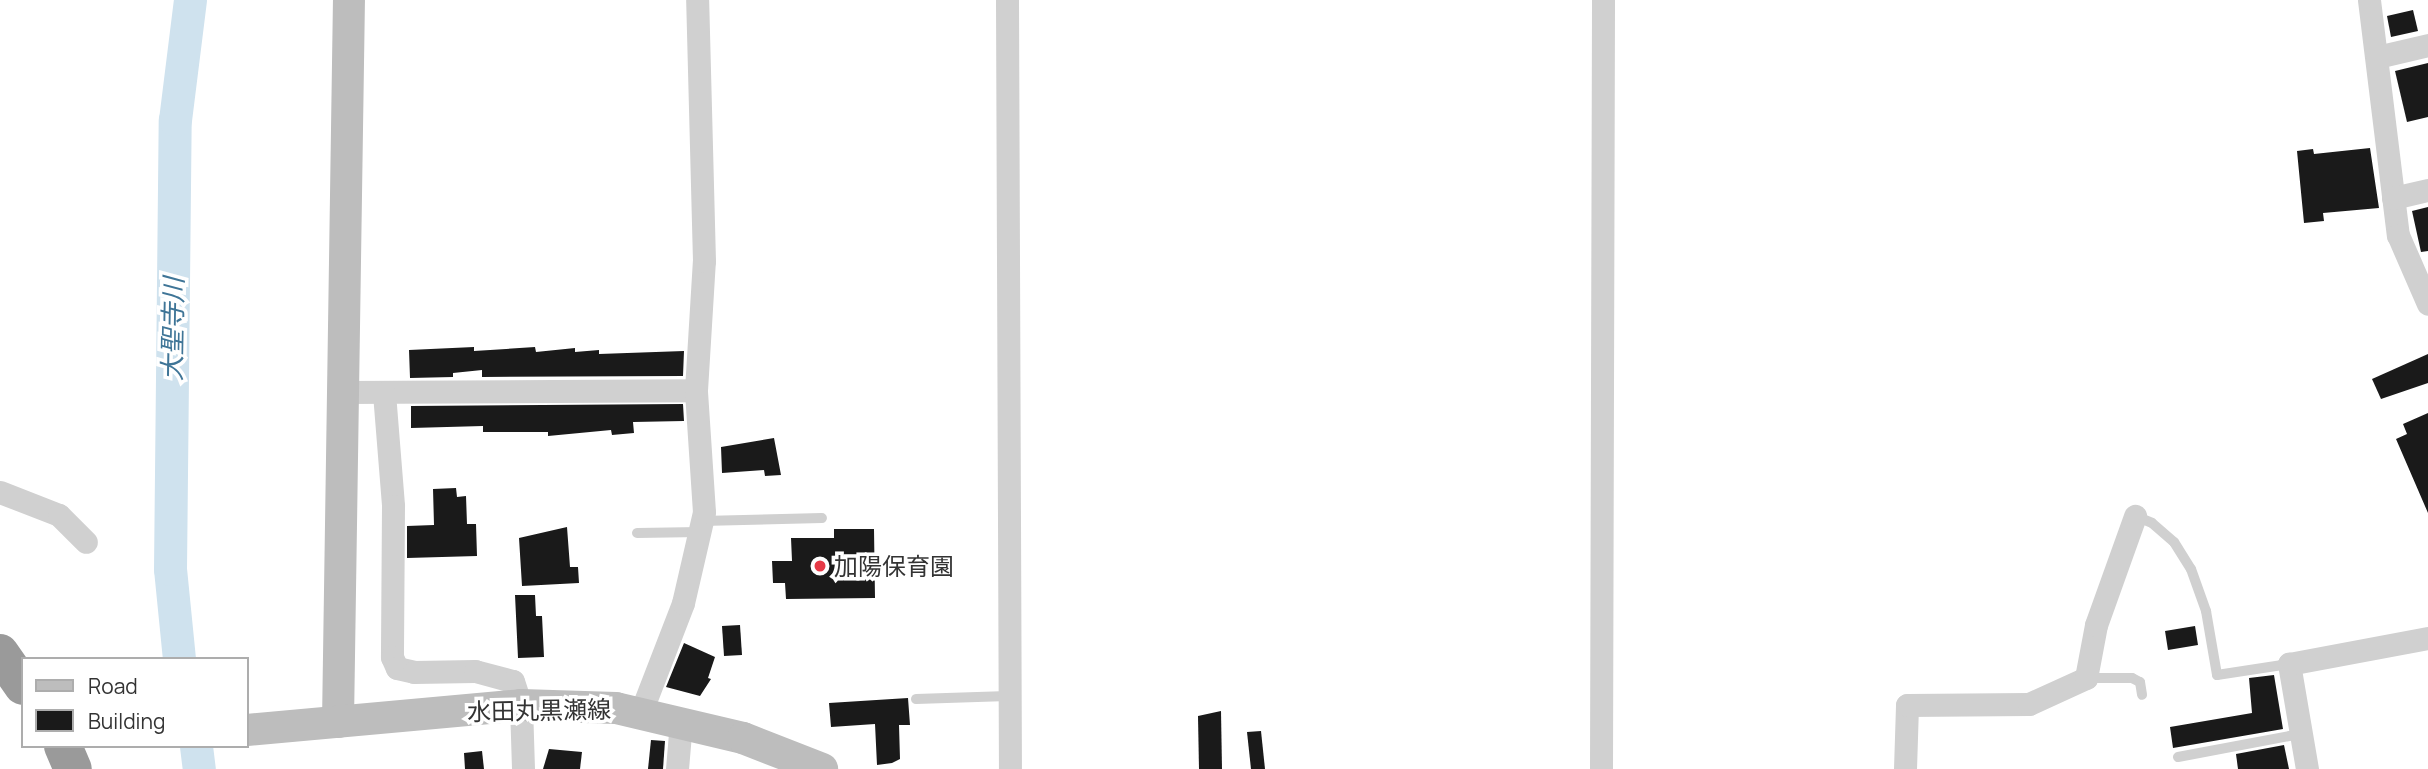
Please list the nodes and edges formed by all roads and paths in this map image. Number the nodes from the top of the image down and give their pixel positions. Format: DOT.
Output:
graph roads {
  1 [pos="349,0"];
  2 [pos="697,0"];
  3 [pos="1007,0"];
  4 [pos="1603,0"];
  5 [pos="2369,0"];
  6 [pos="2428,45"];
  7 [pos="2378,57"];
  8 [pos="2428,190"];
  9 [pos="2393,198"];
  10 [pos="2428,304"];
  11 [pos="696,390"];
  12 [pos="343,392"];
  13 [pos="384,393"];
  14 [pos="0,492"];
  15 [pos="2135,516"];
  16 [pos="822,518"];
  17 [pos="701,526"];
  18 [pos="637,533"];
  19 [pos="86,542"];
  20 [pos="2428,638"];
  21 [pos="0,653"];
  22 [pos="2289,664"];
  23 [pos="2086,678"];
  24 [pos="21,682"];
  25 [pos="2142,695"];
  26 [pos="1008,696"];
  27 [pos="916,699"];
  28 [pos="521,705"];
  29 [pos="640,712"];
  30 [pos="681,721"];
  31 [pos="338,722"];
  32 [pos="253,730"];
  33 [pos="2300,734"];
  34 [pos="63,748"];
  35 [pos="2178,757"];
  36 [pos="73,769"];
  37 [pos="523,769"];
  38 [pos="677,769"];
  39 [pos="822,769"];
  40 [pos="1010,769"];
  41 [pos="1601,769"];
  42 [pos="1905,769"];
  43 [pos="2307,769"];
  1 -- 12 [label="street"];
  2 -- 11 [label="street"];
  3 -- 26 [label="street"];
  4 -- 41 [label="street"];
  5 -- 7 [label="street"];
  6 -- 7 [label="street"];
  7 -- 9 [label="street"];
  8 -- 9 [label="street"];
  9 -- 10 [label="street"];
  11 -- 13 [label="street"];
  11 -- 17 [label="street"];
  12 -- 13 [label="street"];
  12 -- 31 [label="street"];
  13 -- 28 [label="street"];
  14 -- 19 [label="street"];
  15 -- 22 [label="lane"];
  15 -- 23 [label="street"];
  16 -- 17 [label="lane"];
  17 -- 18 [label="lane"];
  17 -- 29 [label="street"];
  20 -- 22 [label="street"];
  21 -- 24 [label="highway"];
  22 -- 33 [label="street"];
  23 -- 25 [label="lane"];
  23 -- 42 [label="street"];
  26 -- 27 [label="lane"];
  26 -- 40 [label="street"];
  28 -- 29 [label="street, 水田丸黒瀬線"];
  28 -- 31 [label="street, 水田丸黒瀬線"];
  28 -- 37 [label="street"];
  29 -- 30 [label="street, 水田丸黒瀬線"];
  30 -- 38 [label="street"];
  30 -- 39 [label="street, 水田丸黒瀬線"];
  31 -- 32 [label="street, 水田丸黒瀬線"];
  33 -- 35 [label="lane"];
  33 -- 43 [label="street"];
  34 -- 36 [label="highway"];
}
